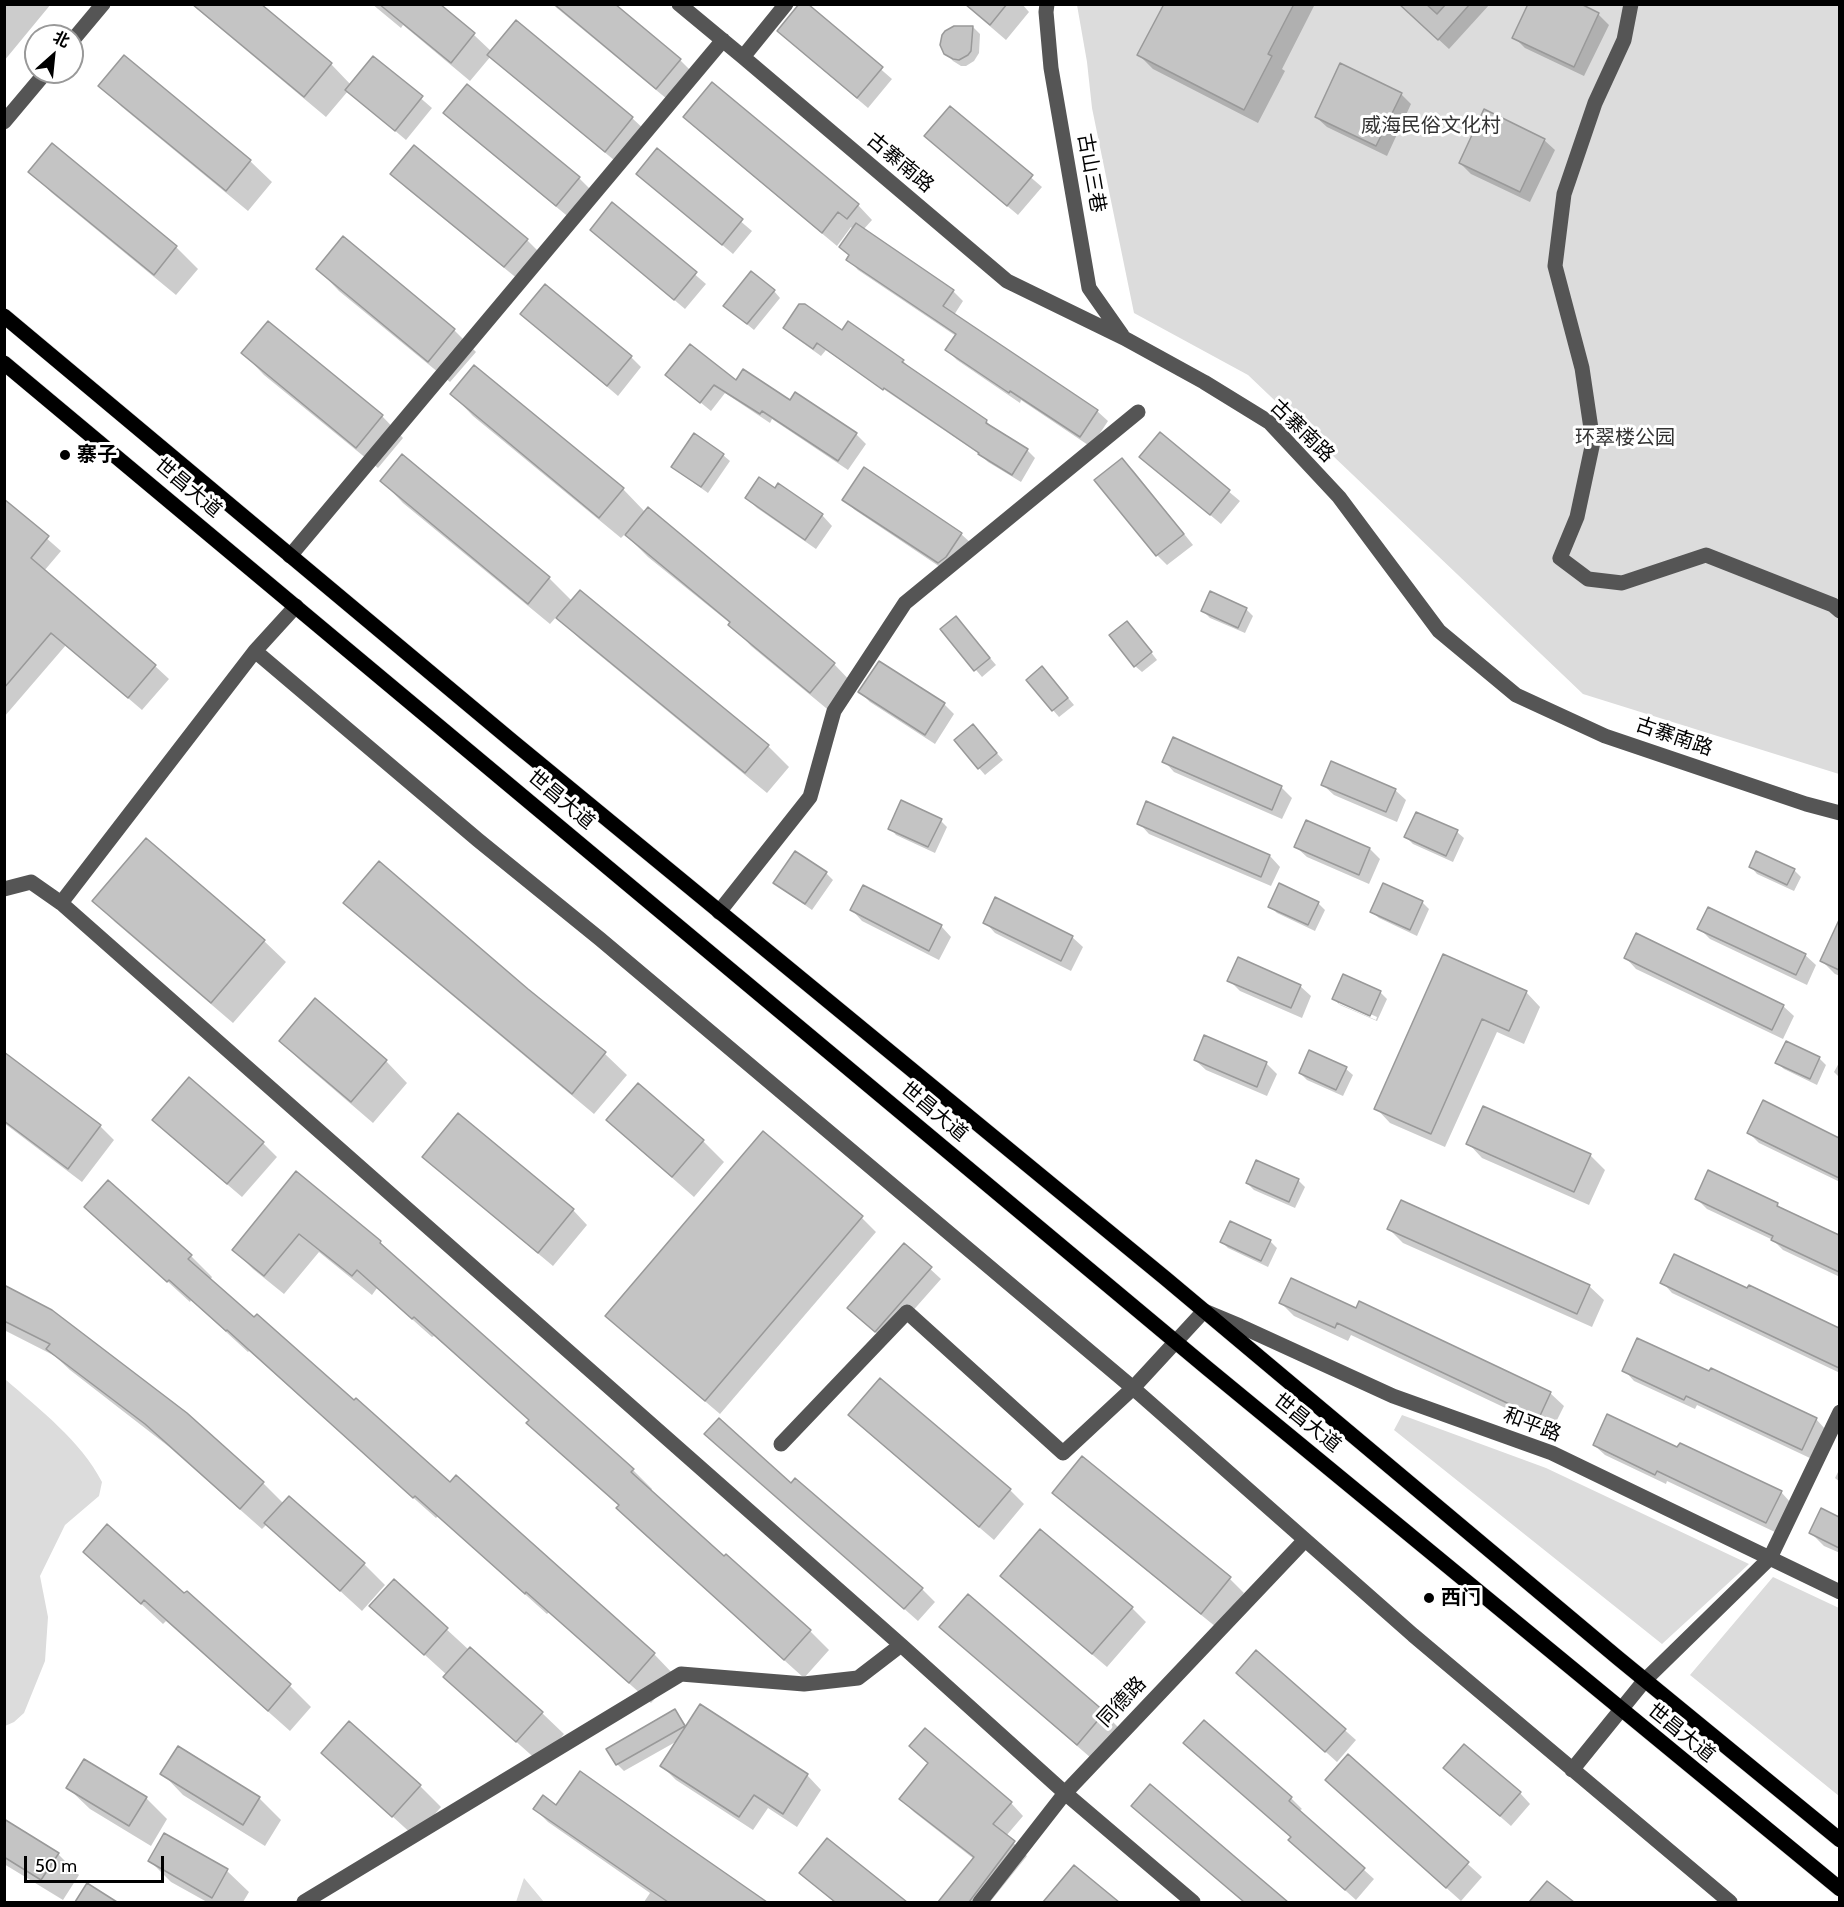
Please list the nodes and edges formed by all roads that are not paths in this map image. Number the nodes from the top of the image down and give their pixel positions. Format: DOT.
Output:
graph roads {
  1 [pos="103,4"];
  2 [pos="679,4"];
  3 [pos="786,4"];
  4 [pos="1047,4"];
  5 [pos="1631,4"];
  6 [pos="84,27"];
  7 [pos="723,40"];
  8 [pos="743,57"];
  9 [pos="36,84"];
  10 [pos="4,122"];
  11 [pos="4,316"];
  12 [pos="1124,338"];
  13 [pos="4,363"];
  14 [pos="1138,412"];
  15 [pos="290,556"];
  16 [pos="296,606"];
  17 [pos="1839,611"];
  18 [pos="255,651"];
  19 [pos="1839,813"];
  20 [pos="4,890"];
  21 [pos="62,903"];
  22 [pos="719,912"];
  23 [pos="1204,1311"];
  24 [pos="1176,1341"];
  25 [pos="1133,1388"];
  26 [pos="1839,1412"];
  27 [pos="781,1444"];
  28 [pos="1305,1540"];
  29 [pos="1770,1558"];
  30 [pos="1839,1592"];
  31 [pos="901,1646"];
  32 [pos="1645,1680"];
  33 [pos="1620,1709"];
  34 [pos="1572,1770"];
  35 [pos="1065,1793"];
  36 [pos="1839,1840"];
  37 [pos="1839,1889"];
  38 [pos="304,1902"];
  39 [pos="980,1902"];
  40 [pos="1193,1902"];
  41 [pos="1730,1902"];
  1 -- 6 [label="street"];
  2 -- 7 [label="street, 古寨南路"];
  3 -- 8 [label="street"];
  4 -- 12 [label="street, 古山三巷"];
  5 -- 17 [label="street"];
  7 -- 8 [label="street, 古寨南路"];
  7 -- 15 [label="street"];
  8 -- 12 [label="street, 古寨南路"];
  9 -- 10 [label="street"];
  11 -- 15 [label="main road, 世昌大道"];
  12 -- 19 [label="street, 古寨南路"];
  13 -- 16 [label="main road, 世昌大道"];
  14 -- 22 [label="street"];
  15 -- 22 [label="main road, 世昌大道"];
  16 -- 18 [label="street"];
  16 -- 24 [label="main road, 世昌大道"];
  18 -- 21 [label="street"];
  18 -- 25 [label="street"];
  20 -- 21 [label="street"];
  21 -- 31 [label="street"];
  22 -- 23 [label="main road, 世昌大道"];
  23 -- 24 [label="street"];
  23 -- 29 [label="street, 和平路"];
  23 -- 32 [label="main road, 世昌大道"];
  24 -- 25 [label="street"];
  24 -- 33 [label="main road, 世昌大道"];
  25 -- 27 [label="street"];
  25 -- 28 [label="street"];
  26 -- 29 [label="street"];
  28 -- 34 [label="street"];
  28 -- 35 [label="street, 同德路"];
  29 -- 30 [label="street, 和平路"];
  29 -- 32 [label="street"];
  31 -- 35 [label="street"];
  31 -- 38 [label="street"];
  32 -- 33 [label="street"];
  32 -- 36 [label="main road, 世昌大道"];
  33 -- 34 [label="street"];
  33 -- 37 [label="main road, 世昌大道"];
  34 -- 41 [label="street"];
  35 -- 39 [label="street, 同德路"];
  35 -- 40 [label="street"];
}
